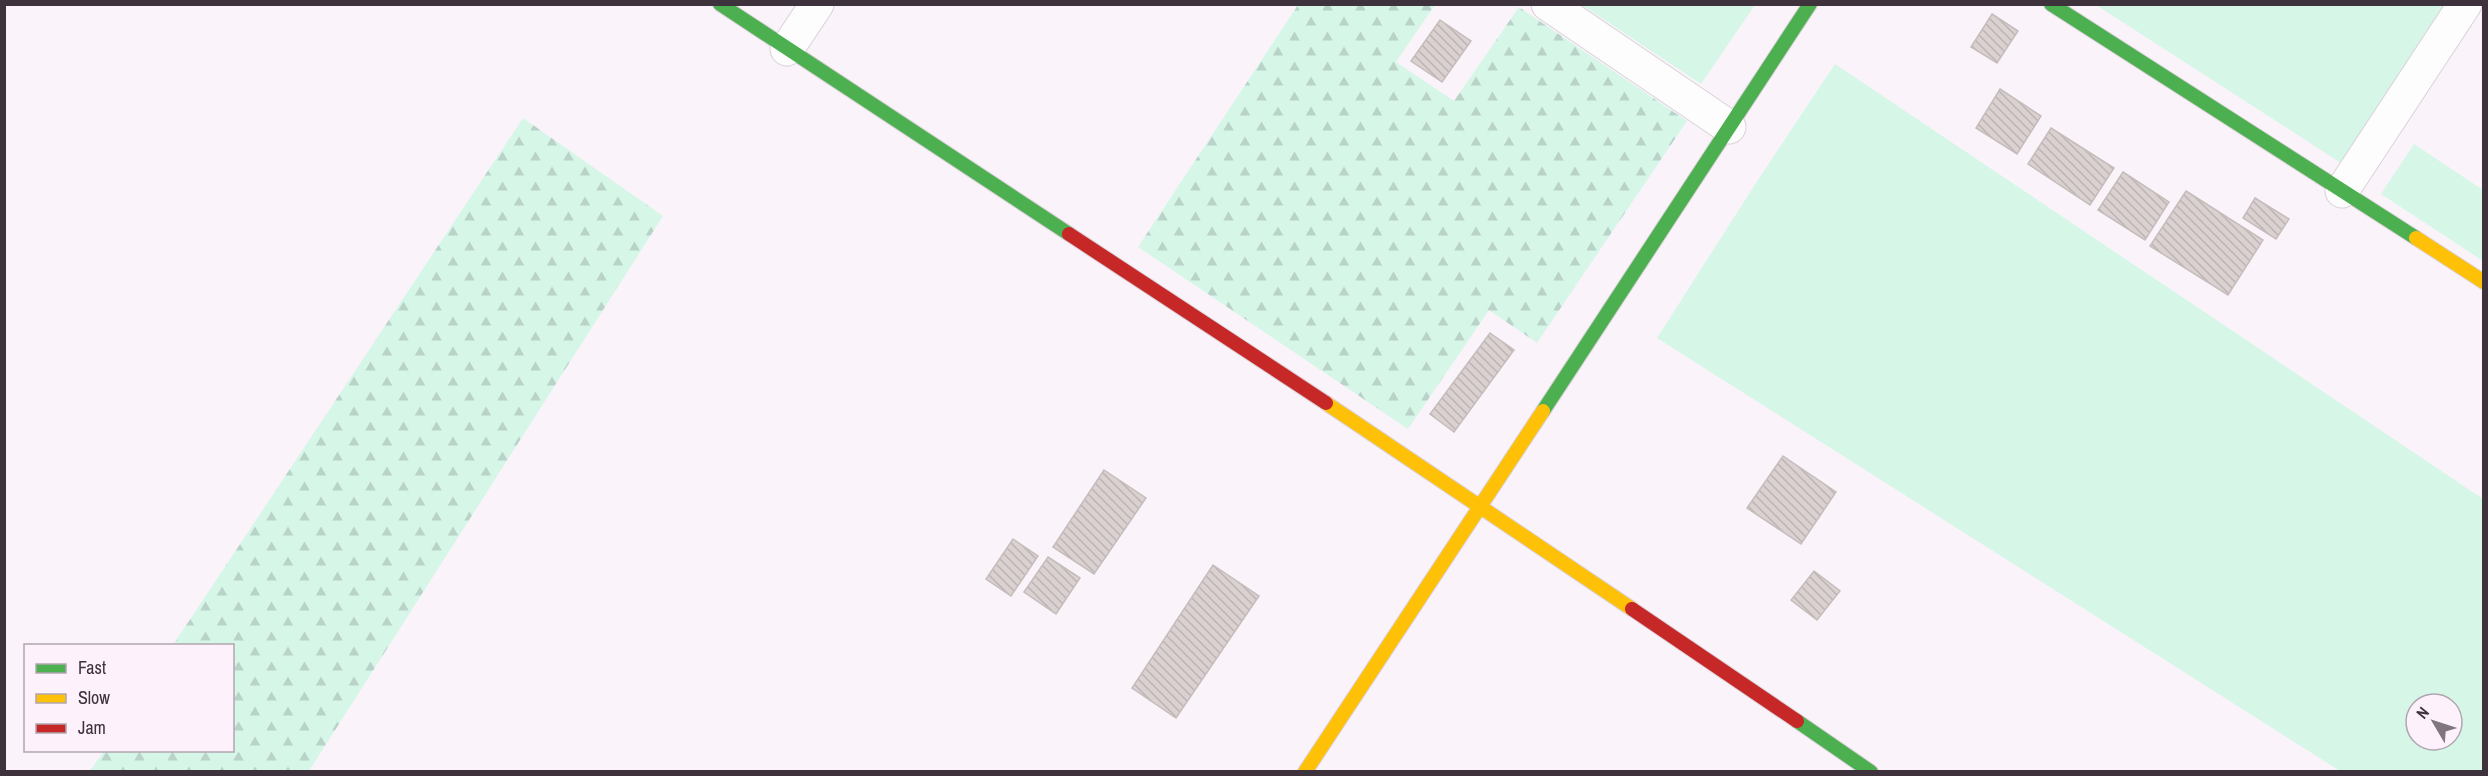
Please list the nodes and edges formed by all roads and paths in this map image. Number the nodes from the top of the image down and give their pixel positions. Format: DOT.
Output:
graph roads {
  1 [pos="720,4"];
  2 [pos="817,4"];
  3 [pos="1548,4"];
  4 [pos="1810,4"];
  5 [pos="2051,4"];
  6 [pos="2465,4"];
  7 [pos="787,48"];
  8 [pos="1729,127"];
  9 [pos="2342,191"];
  10 [pos="2484,282"];
  11 [pos="1480,506"];
  12 [pos="1305,771"];
  13 [pos="1871,771"];
  1 -- 7 [label="street"];
  2 -- 7 [label="street"];
  3 -- 8 [label="street"];
  4 -- 8 [label="street"];
  5 -- 9 [label="street"];
  6 -- 9 [label="street"];
  7 -- 11 [label="street"];
  8 -- 11 [label="street"];
  9 -- 10 [label="street"];
  11 -- 12 [label="street"];
  11 -- 13 [label="street"];
}
